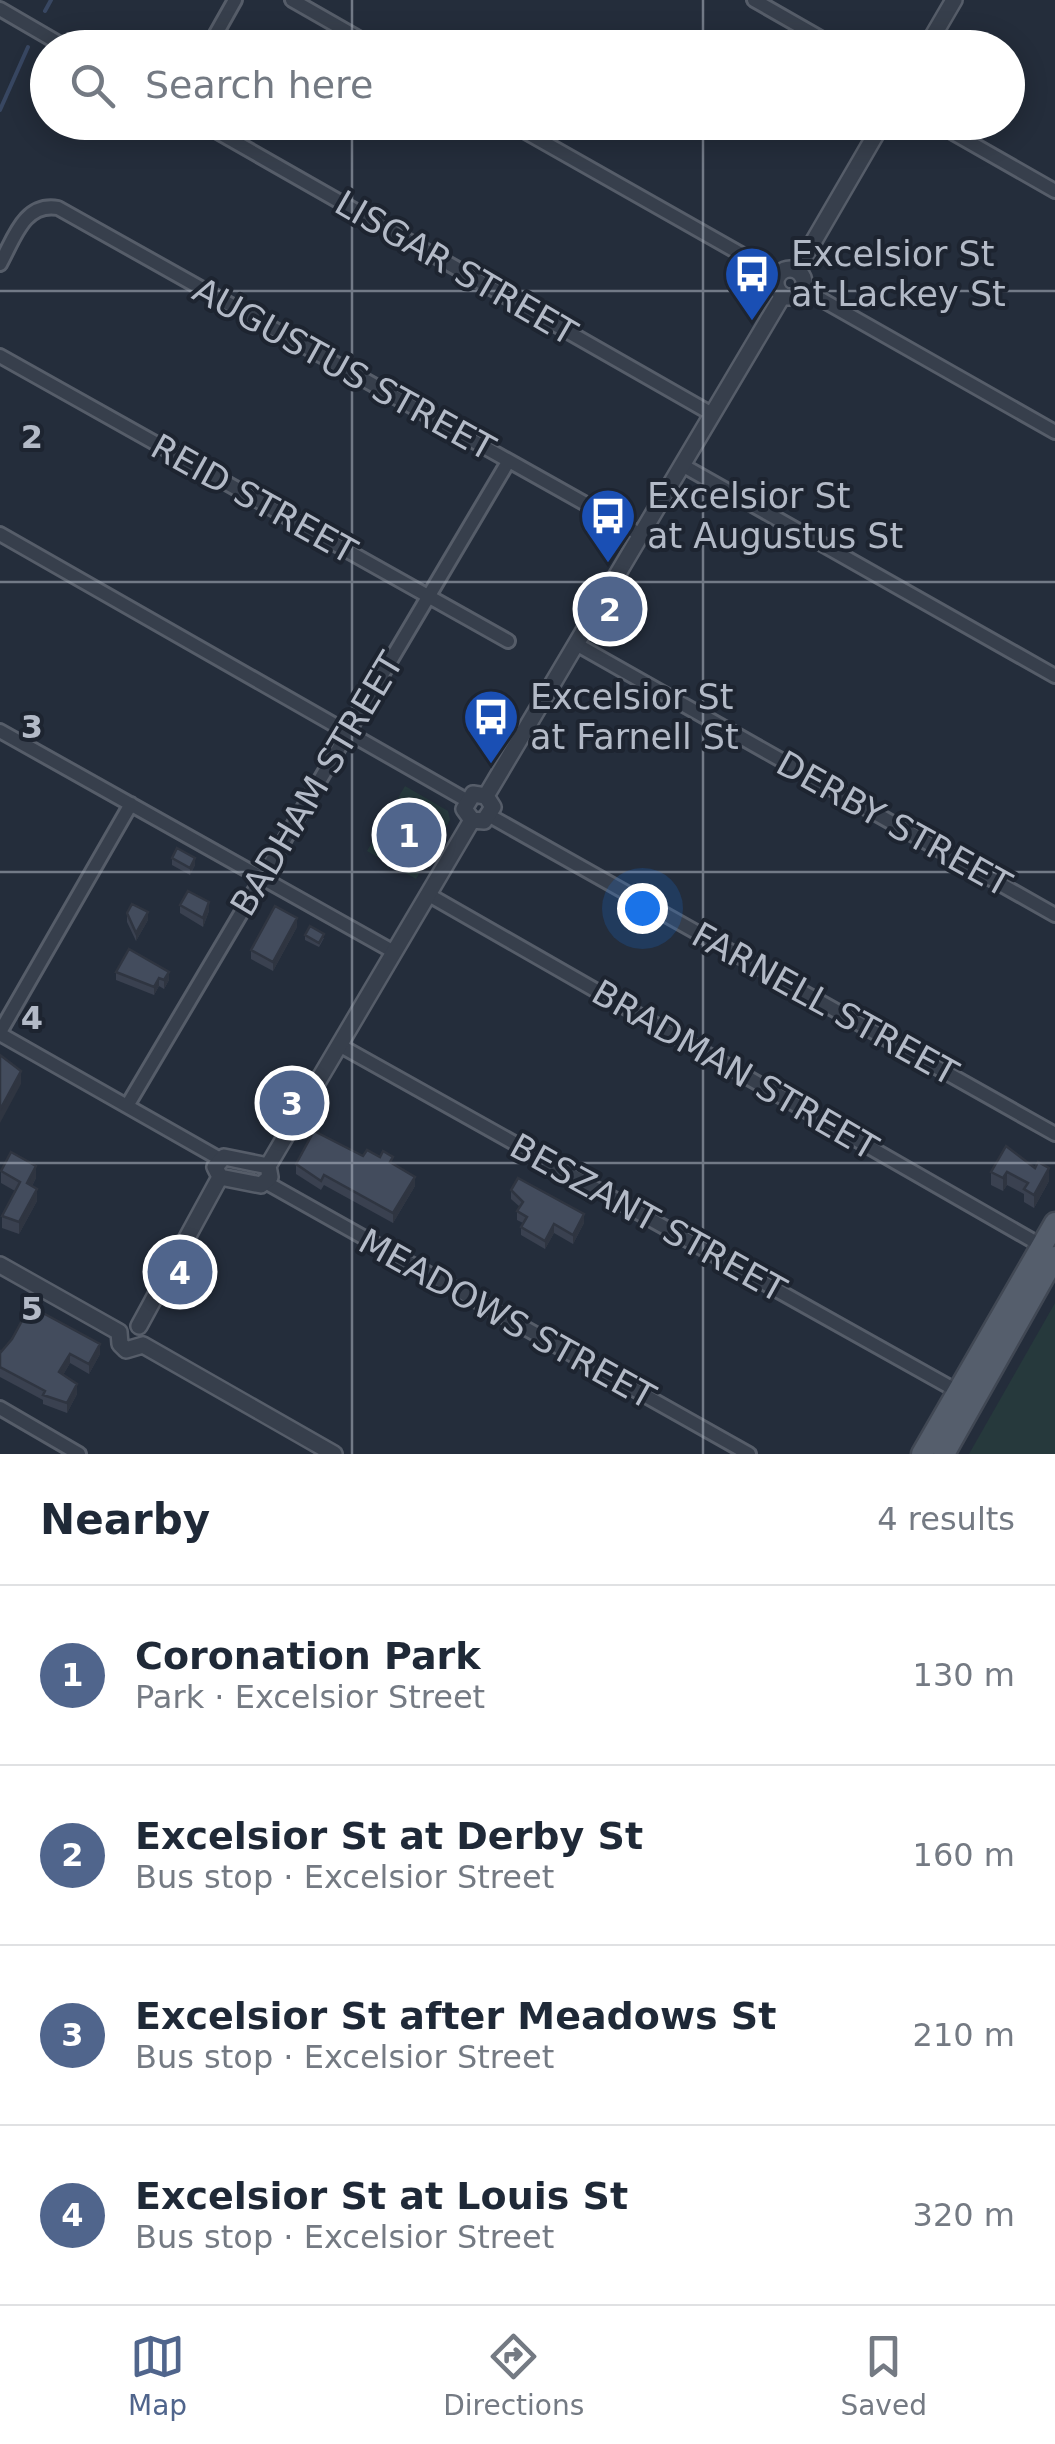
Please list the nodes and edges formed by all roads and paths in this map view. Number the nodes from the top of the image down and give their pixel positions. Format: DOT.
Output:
graph roads {
  1 [pos="235,0"];
  2 [pos="292,0"];
  3 [pos="754,0"];
  4 [pos="954,0"];
  5 [pos="0,9"];
  6 [pos="37,30"];
  7 [pos="218,30"];
  8 [pos="344,30"];
  9 [pos="806,30"];
  10 [pos="936,30"];
  11 [pos="232,140"];
  12 [pos="540,140"];
  13 [pos="873,140"];
  14 [pos="966,140"];
  15 [pos="1055,190"];
  16 [pos="0,264"];
  17 [pos="798,270"];
  18 [pos="778,275"];
  19 [pos="803,289"];
  20 [pos="783,295"];
  21 [pos="0,356"];
  22 [pos="712,414"];
  23 [pos="1055,432"];
  24 [pos="508,462"];
  25 [pos="682,465"];
  26 [pos="0,534"];
  27 [pos="641,535"];
  28 [pos="428,597"];
  29 [pos="508,642"];
  30 [pos="576,644"];
  31 [pos="1055,676"];
  32 [pos="349,731"];
  33 [pos="1,732"];
  34 [pos="486,796"];
  35 [pos="466,800"];
  36 [pos="131,804"];
  37 [pos="490,816"];
  38 [pos="472,820"];
  39 [pos="263,876"];
  40 [pos="429,895"];
  41 [pos="1055,915"];
  42 [pos="394,952"];
  43 [pos="0,1033"];
  44 [pos="340,1045"];
  45 [pos="127,1106"];
  46 [pos="1055,1134"];
  47 [pos="220,1159"];
  48 [pos="268,1174"];
  49 [pos="220,1177"];
  50 [pos="1055,1223"];
  51 [pos="1050,1260"];
  52 [pos="0,1265"];
  53 [pos="138,1326"];
  54 [pos="119,1332"];
  55 [pos="143,1345"];
  56 [pos="958,1391"];
  57 [pos="0,1408"];
  58 [pos="79,1454"];
  59 [pos="334,1454"];
  60 [pos="748,1454"];
  61 [pos="922,1454"];
  62 [pos="944,1454"];
  1 -- 7 [label="street"];
  2 -- 8 [label="street"];
  3 -- 9 [label="street"];
  4 -- 10 [label="street"];
  5 -- 6 [label="street"];
  11 -- 22 [label="street, LISGAR STREET"];
  12 -- 18 [label="street"];
  13 -- 17 [label="street"];
  14 -- 15 [label="street"];
  16 -- 24 [label="street, AUGUSTUS STREET"];
  17 -- 18 [label="street"];
  17 -- 19 [label="street"];
  18 -- 20 [label="street"];
  19 -- 20 [label="street"];
  19 -- 23 [label="street"];
  20 -- 22 [label="street"];
  21 -- 28 [label="street, REID STREET"];
  22 -- 25 [label="street"];
  24 -- 27 [label="street, AUGUSTUS STREET"];
  24 -- 28 [label="street, BADHAM STREET"];
  25 -- 27 [label="street"];
  25 -- 31 [label="street"];
  26 -- 32 [label="street"];
  27 -- 30 [label="street"];
  28 -- 29 [label="street, REID STREET"];
  28 -- 32 [label="street, BADHAM STREET"];
  30 -- 34 [label="street"];
  30 -- 41 [label="street, DERBY STREET"];
  32 -- 35 [label="street"];
  32 -- 39 [label="street, BADHAM STREET"];
  33 -- 36 [label="street"];
  34 -- 35 [label="street"];
  34 -- 37 [label="street"];
  35 -- 38 [label="street"];
  36 -- 39 [label="street"];
  36 -- 43 [label="street"];
  37 -- 38 [label="street"];
  37 -- 46 [label="street, FARNELL STREET"];
  38 -- 40 [label="street"];
  39 -- 42 [label="street"];
  39 -- 45 [label="street, BADHAM STREET"];
  40 -- 42 [label="street"];
  40 -- 51 [label="street, BRADMAN STREET"];
  42 -- 44 [label="street"];
  43 -- 45 [label="street"];
  44 -- 48 [label="street"];
  44 -- 56 [label="street, BESZANT STREET"];
  45 -- 47 [label="street"];
  47 -- 48 [label="street"];
  47 -- 49 [label="street"];
  48 -- 49 [label="street"];
  48 -- 60 [label="street, MEADOWS STREET"];
  49 -- 53 [label="street"];
  50 -- 51 [label="main road"];
  51 -- 56 [label="main road"];
  51 -- 62 [label="main road"];
  52 -- 54 [label="street"];
  53 -- 54 [label="street"];
  53 -- 55 [label="street"];
  54 -- 55 [label="street"];
  55 -- 59 [label="street"];
  56 -- 61 [label="main road"];
  57 -- 58 [label="street"];
}
